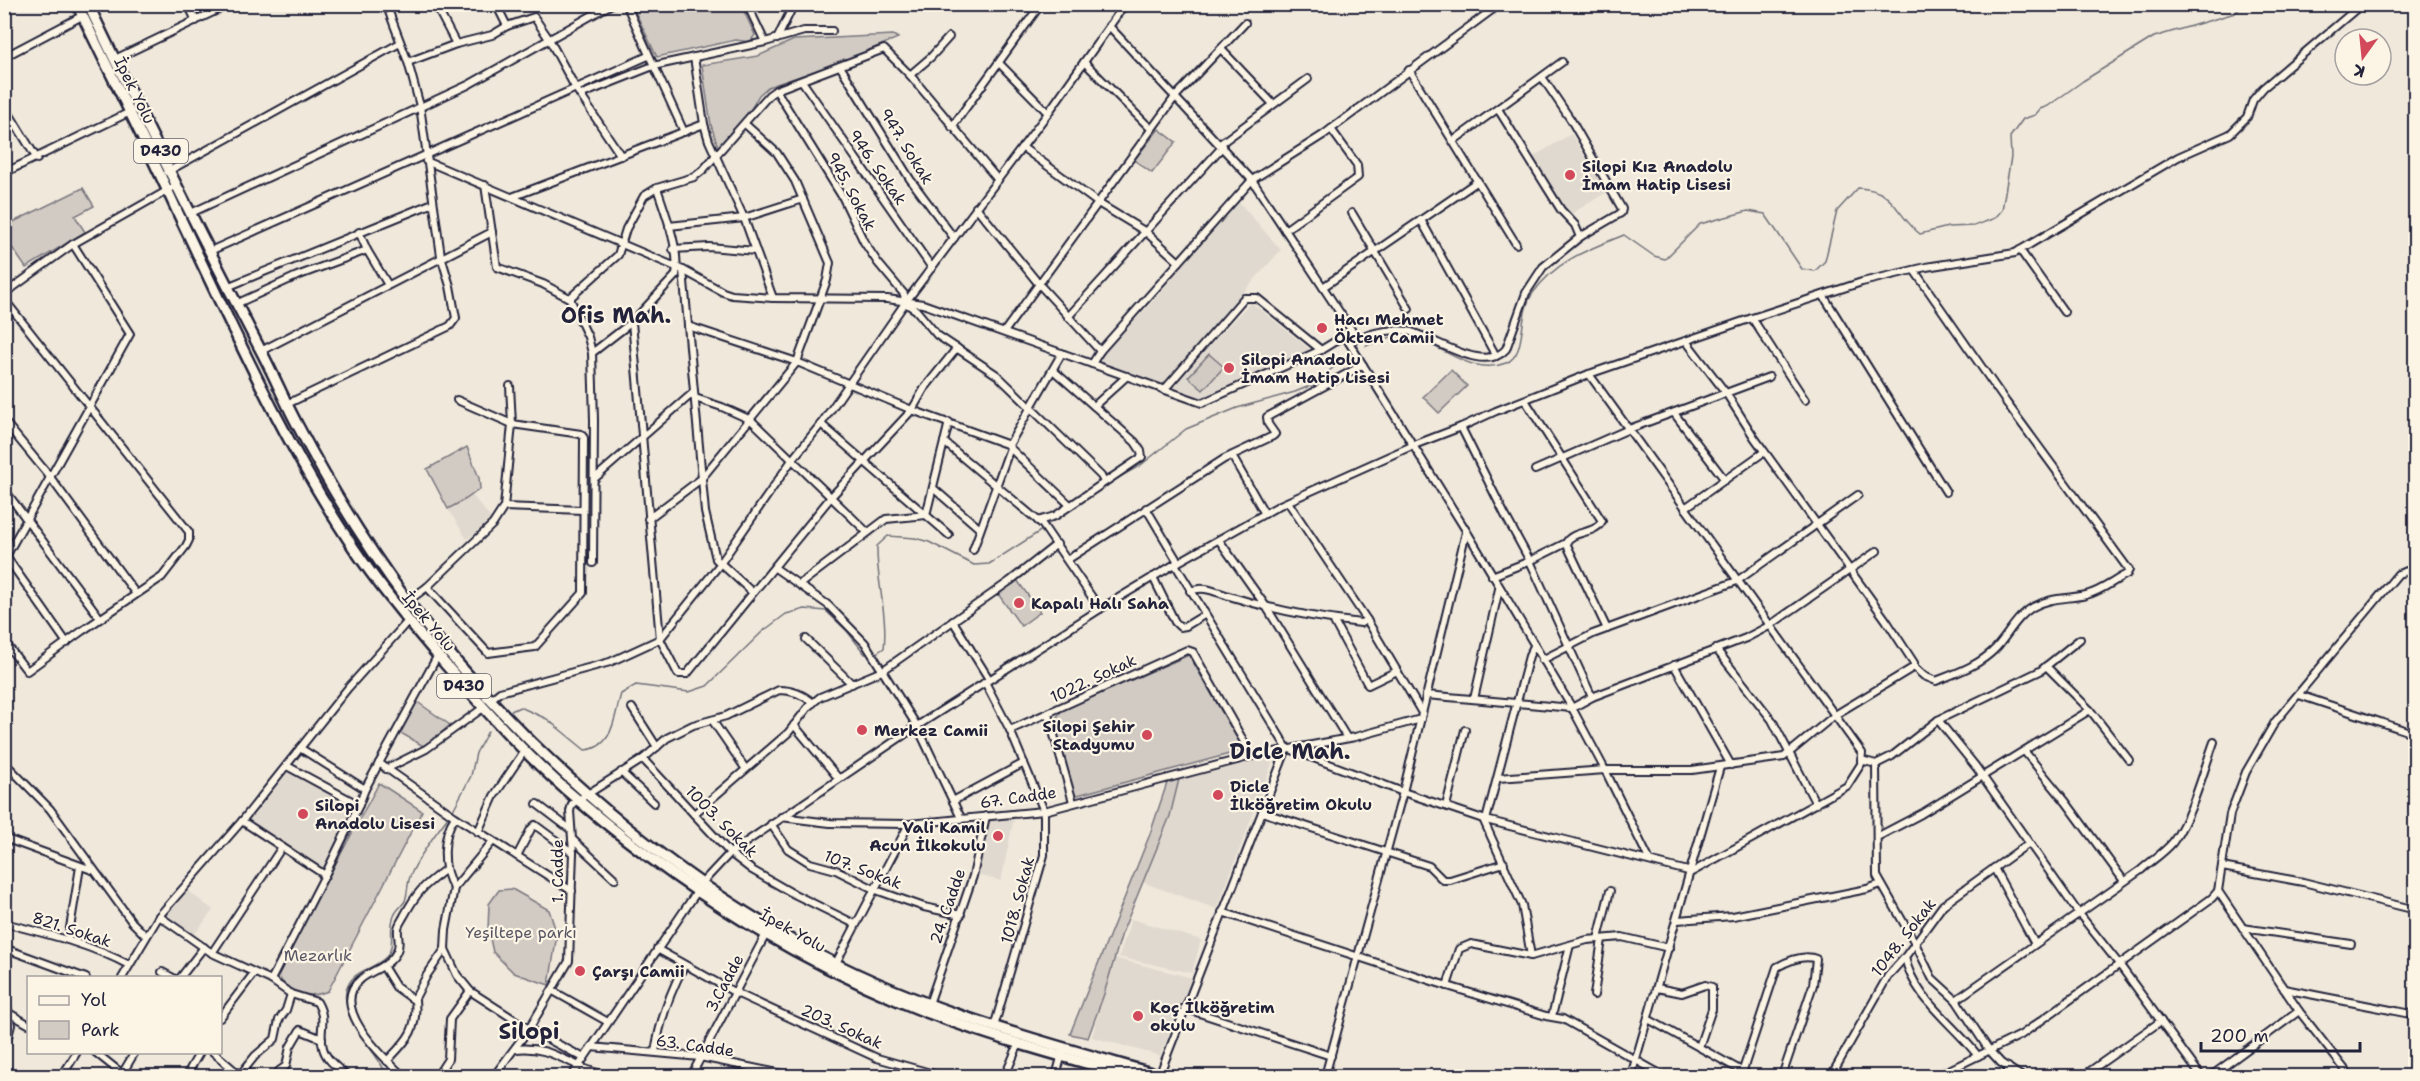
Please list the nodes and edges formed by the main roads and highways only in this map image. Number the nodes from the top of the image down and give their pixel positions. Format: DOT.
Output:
graph roads {
  1 [pos="77,4"];
  2 [pos="88,4"];
  3 [pos="347,511"];
  4 [pos="336,518"];
  5 [pos="364,537"];
  6 [pos="352,545"];
  7 [pos="487,704"];
  8 [pos="699,887"];
  9 [pos="1062,1052"];
  10 [pos="1160,1076"];
  11 [pos="1132,1077"];
  1 -- 4 [label="highway, İpek Yolu / D430"];
  2 -- 3 [label="highway, D430"];
  3 -- 4 [label="highway"];
  3 -- 5 [label="highway, D430"];
  4 -- 6 [label="highway, İpek Yolu / D430"];
  5 -- 6 [label="highway"];
  5 -- 7 [label="highway, D430"];
  6 -- 7 [label="highway, İpek Yolu / D430"];
  7 -- 8 [label="highway, D430"];
  7 -- 8 [label="highway, İpek Yolu / D430"];
  8 -- 9 [label="highway, D430"];
  8 -- 9 [label="highway, İpek Yolu / D430"];
  9 -- 10 [label="highway, D430"];
  9 -- 11 [label="highway, İpek Yolu / D430"];
}
